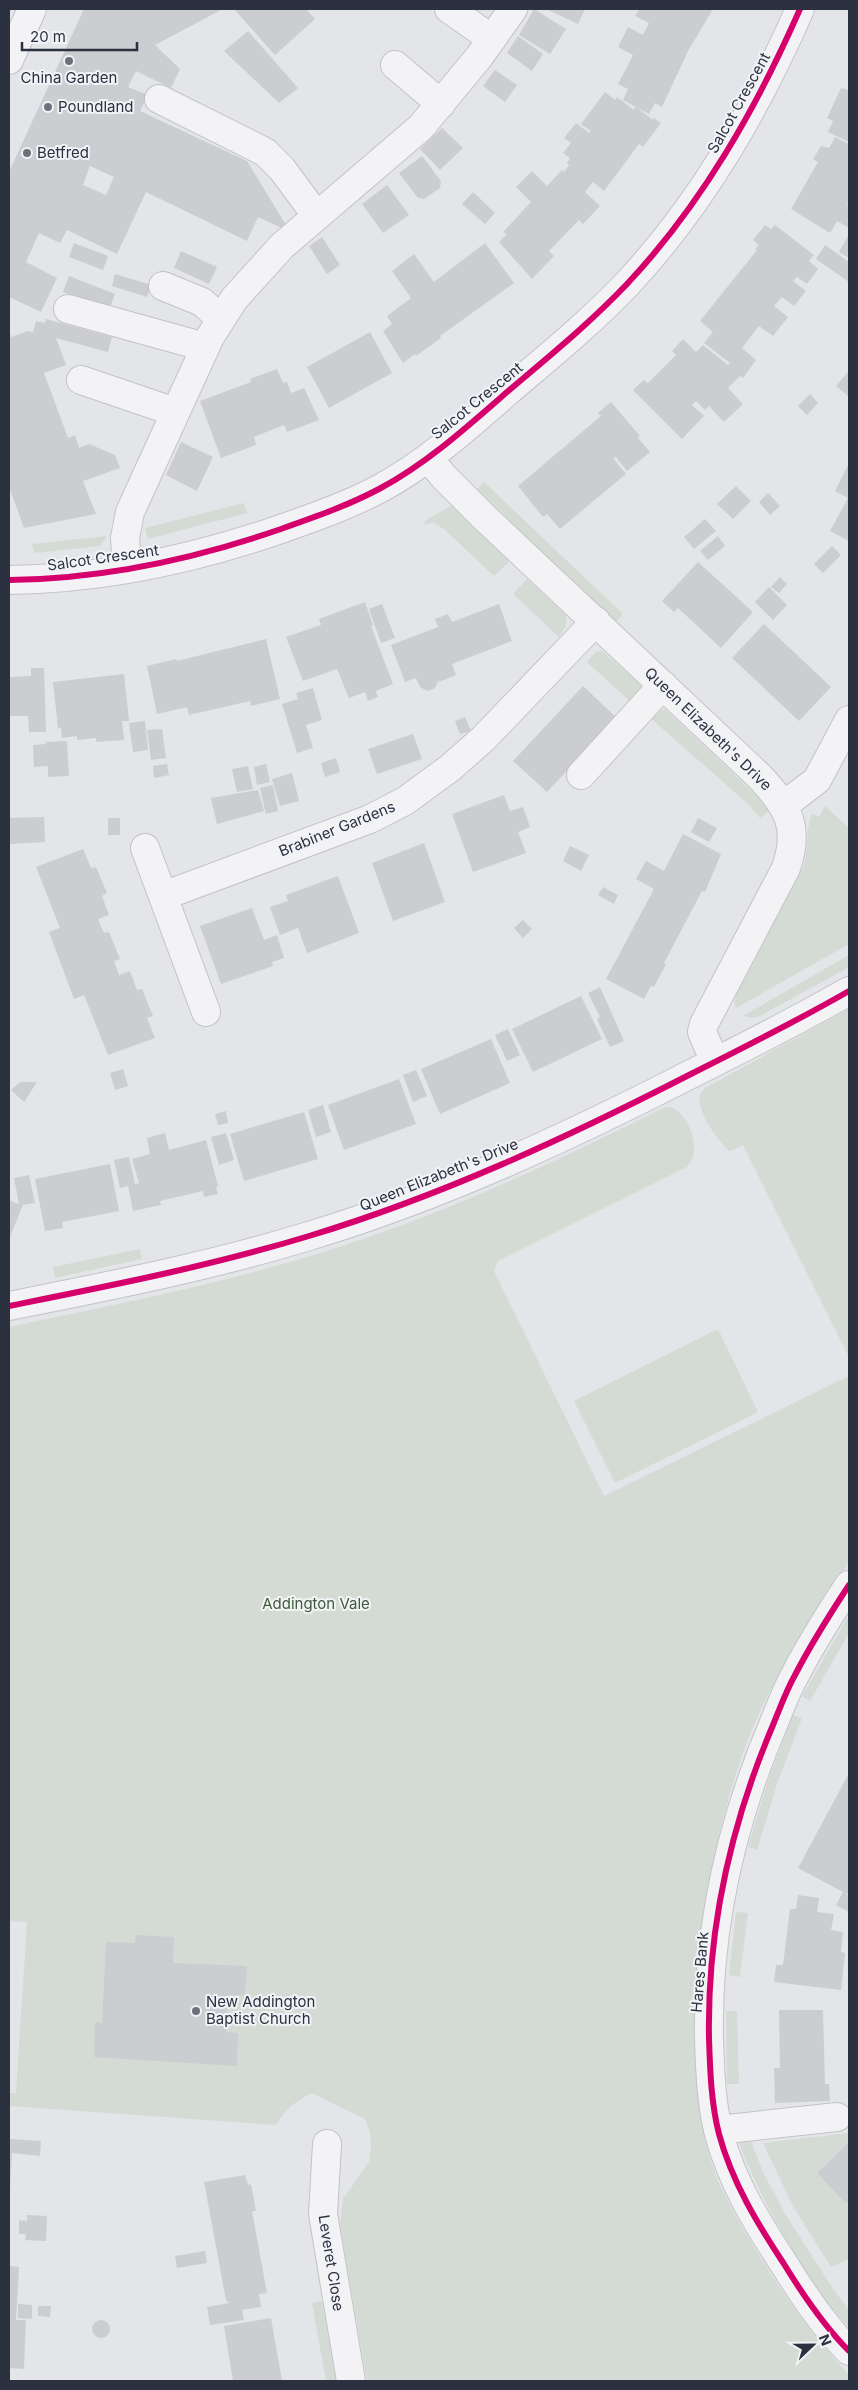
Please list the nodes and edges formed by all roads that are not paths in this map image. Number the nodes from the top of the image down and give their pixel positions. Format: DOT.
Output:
graph roads {
  1 [pos="32,9"];
  2 [pos="449,9"];
  3 [pos="513,9"];
  4 [pos="800,9"];
  5 [pos="492,39"];
  6 [pos="9,60"];
  7 [pos="395,65"];
  8 [pos="159,99"];
  9 [pos="441,104"];
  10 [pos="316,215"];
  11 [pos="163,286"];
  12 [pos="68,309"];
  13 [pos="220,318"];
  14 [pos="205,347"];
  15 [pos="81,380"];
  16 [pos="175,412"];
  17 [pos="428,458"];
  18 [pos="127,569"];
  19 [pos="9,580"];
  20 [pos="596,621"];
  21 [pos="663,685"];
  22 [pos="849,720"];
  23 [pos="581,775"];
  24 [pos="783,806"];
  25 [pos="145,848"];
  26 [pos="164,896"];
  27 [pos="849,991"];
  28 [pos="206,1012"];
  29 [pos="715,1062"];
  30 [pos="9,1306"];
  31 [pos="849,1585"];
  32 [pos="838,2117"];
  33 [pos="718,2130"];
  34 [pos="327,2144"];
  35 [pos="849,2351"];
  36 [pos="350,2381"];
  1 -- 6 [label="street"];
  2 -- 5 [label="street"];
  3 -- 5 [label="street"];
  4 -- 17 [label="street, Salcot Crescent"];
  5 -- 9 [label="street"];
  7 -- 9 [label="street"];
  8 -- 10 [label="street"];
  9 -- 10 [label="street"];
  10 -- 13 [label="street"];
  11 -- 13 [label="street"];
  12 -- 14 [label="street"];
  13 -- 14 [label="street"];
  14 -- 16 [label="street"];
  15 -- 16 [label="street"];
  16 -- 18 [label="street"];
  17 -- 18 [label="street, Salcot Crescent"];
  17 -- 20 [label="street, Queen Elizabeth's Drive"];
  18 -- 19 [label="street, Salcot Crescent"];
  20 -- 21 [label="street, Queen Elizabeth's Drive"];
  20 -- 26 [label="street, Brabiner Gardens"];
  21 -- 23 [label="street"];
  21 -- 24 [label="street, Queen Elizabeth's Drive"];
  22 -- 24 [label="street"];
  24 -- 29 [label="street, Queen Elizabeth's Drive"];
  25 -- 26 [label="street"];
  26 -- 28 [label="street"];
  27 -- 29 [label="street, Queen Elizabeth's Drive"];
  29 -- 30 [label="street, Queen Elizabeth's Drive"];
  31 -- 33 [label="street, Hares Bank"];
  32 -- 33 [label="street"];
  33 -- 35 [label="street, Hares Bank"];
  34 -- 36 [label="street, Leveret Close"];
}
